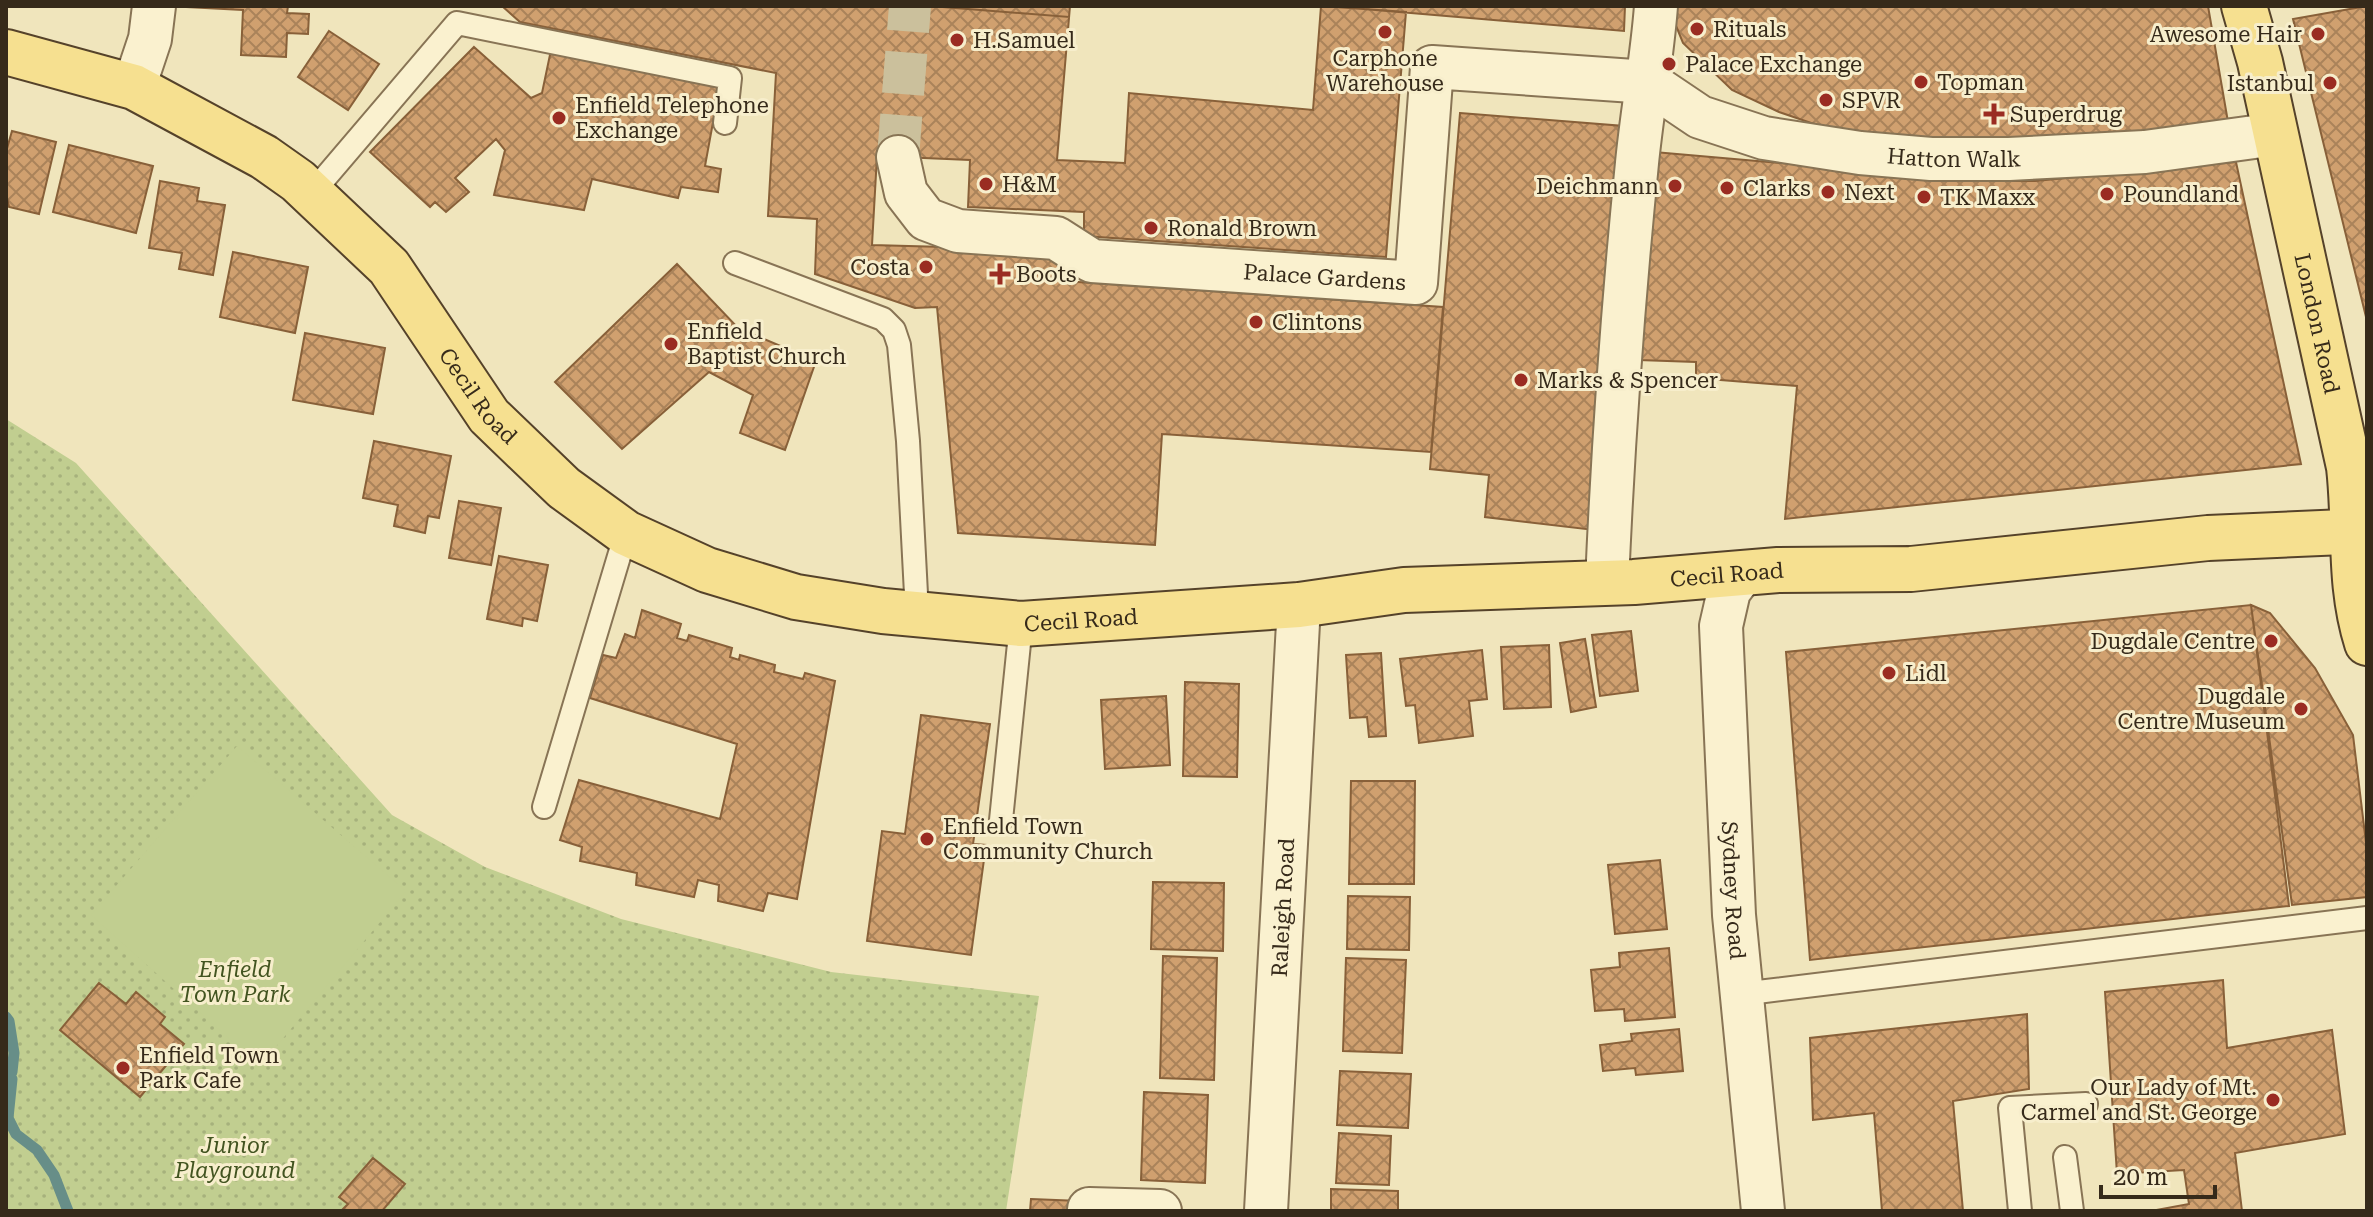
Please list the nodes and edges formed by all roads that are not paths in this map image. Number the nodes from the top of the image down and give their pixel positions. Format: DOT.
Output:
graph roads {
  1 [pos="154,6"];
  2 [pos="1656,6"];
  3 [pos="2244,6"];
  4 [pos="6,52"];
  5 [pos="1648,82"];
  6 [pos="134,87"];
  7 [pos="725,123"];
  8 [pos="2276,134"];
  9 [pos="898,157"];
  10 [pos="312,193"];
  11 [pos="735,263"];
  12 [pos="2359,531"];
  13 [pos="626,533"];
  14 [pos="1742,574"];
  15 [pos="1607,583"];
  16 [pos="1299,605"];
  17 [pos="917,613"];
  18 [pos="1021,624"];
  19 [pos="2367,643"];
  20 [pos="544,807"];
  21 [pos="1001,820"];
  22 [pos="2364,915"];
  23 [pos="1741,994"];
  24 [pos="2086,1104"];
  25 [pos="2065,1157"];
  26 [pos="1089,1209"];
  27 [pos="1160,1211"];
  28 [pos="1266,1211"];
  29 [pos="1763,1211"];
  30 [pos="2020,1211"];
  31 [pos="2072,1211"];
  1 -- 6 [label="street"];
  2 -- 5 [label="street"];
  3 -- 8 [label="main road, London Road"];
  4 -- 6 [label="main road, Cecil Road"];
  5 -- 8 [label="street, Hatton Walk"];
  5 -- 9 [label="street, Palace Gardens"];
  5 -- 15 [label="street"];
  6 -- 10 [label="main road, Cecil Road"];
  7 -- 10 [label="lane"];
  8 -- 12 [label="main road, London Road"];
  10 -- 13 [label="main road, Cecil Road"];
  11 -- 17 [label="lane"];
  12 -- 14 [label="main road, Cecil Road"];
  12 -- 19 [label="main road, London Road"];
  13 -- 17 [label="main road, Cecil Road"];
  13 -- 20 [label="lane"];
  14 -- 15 [label="main road, Cecil Road"];
  14 -- 23 [label="street, Sydney Road"];
  15 -- 16 [label="main road, Cecil Road"];
  16 -- 18 [label="main road, Cecil Road"];
  16 -- 28 [label="street, Raleigh Road"];
  17 -- 18 [label="main road, Cecil Road"];
  18 -- 21 [label="lane"];
  22 -- 23 [label="lane"];
  23 -- 29 [label="street, Sydney Road"];
  24 -- 30 [label="lane"];
  25 -- 31 [label="lane"];
  26 -- 27 [label="street"];
}
